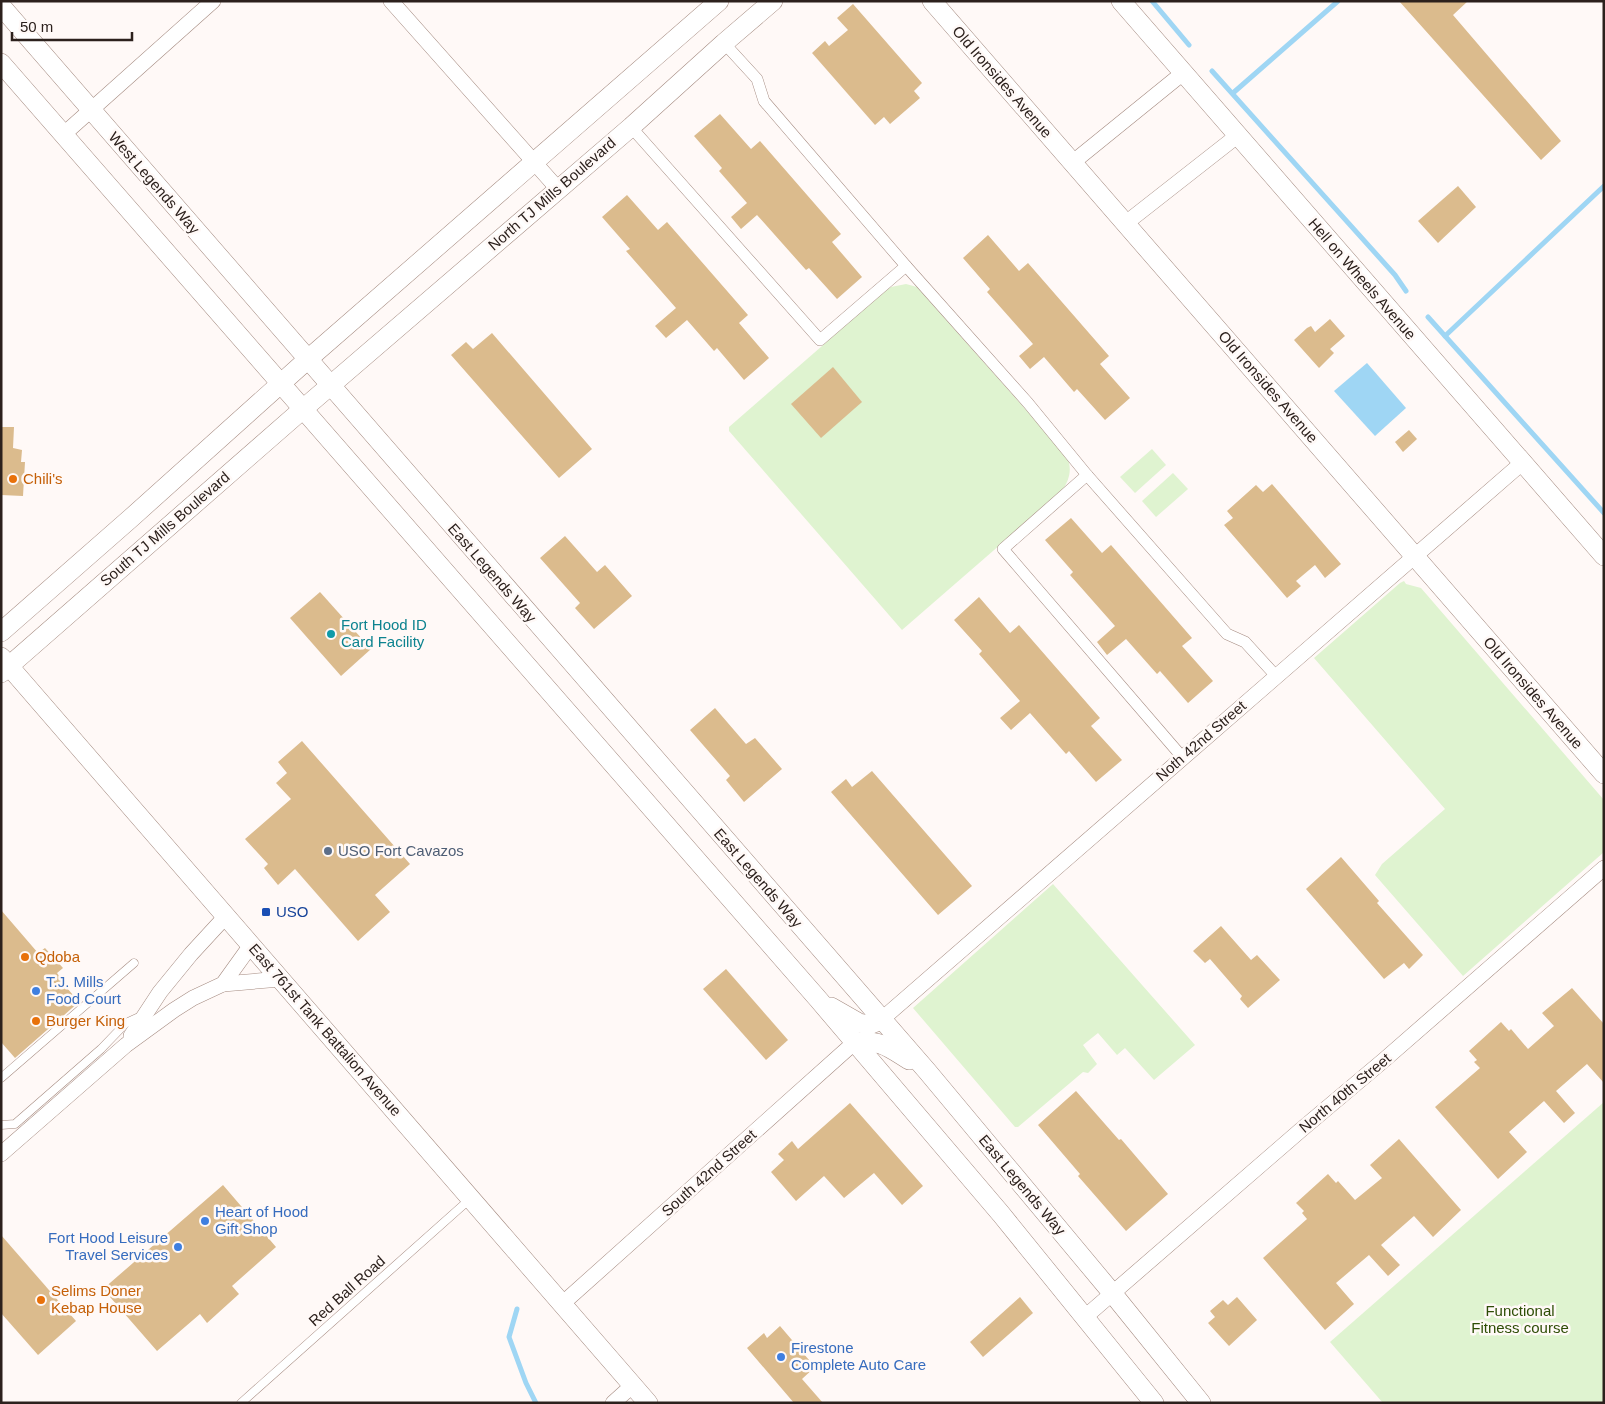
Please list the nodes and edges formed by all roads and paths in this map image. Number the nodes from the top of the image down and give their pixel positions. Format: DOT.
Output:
graph roads {
  1 [pos="213,1"];
  2 [pos="391,1"];
  3 [pos="719,1"];
  4 [pos="773,1"];
  5 [pos="932,1"];
  6 [pos="1121,1"];
  7 [pos="1,6"];
  8 [pos="724,43"];
  9 [pos="1,63"];
  10 [pos="1183,73"];
  11 [pos="91,110"];
  12 [pos="631,127"];
  13 [pos="64,134"];
  14 [pos="1237,136"];
  15 [pos="534,162"];
  16 [pos="1072,162"];
  17 [pos="558,189"];
  18 [pos="1126,224"];
  19 [pos="906,266"];
  20 [pos="307,360"];
  21 [pos="280,384"];
  22 [pos="329,386"];
  23 [pos="303,409"];
  24 [pos="1522,463"];
  25 [pos="1087,475"];
  26 [pos="1414,556"];
  27 [pos="1604,556"];
  28 [pos="1,632"];
  29 [pos="4,665"];
  30 [pos="1276,676"];
  31 [pos="1183,758"];
  32 [pos="1604,774"];
  33 [pos="1604,868"];
  34 [pos="226,916"];
  35 [pos="252,945"];
  36 [pos="134,964"];
  37 [pos="281,979"];
  38 [pos="223,984"];
  39 [pos="818,999"];
  40 [pos="146,1015"];
  41 [pos="882,1020"];
  42 [pos="855,1042"];
  43 [pos="126,1045"];
  44 [pos="927,1071"];
  45 [pos="1,1078"];
  46 [pos="1,1125"];
  47 [pos="1,1154"];
  48 [pos="470,1199"];
  49 [pos="1113,1294"];
  50 [pos="562,1304"];
  51 [pos="1085,1317"];
  52 [pos="633,1385"];
  53 [pos="241,1403"];
  54 [pos="613,1403"];
  55 [pos="648,1403"];
  56 [pos="1154,1403"];
  57 [pos="1201,1403"];
  1 -- 11 [label="street"];
  2 -- 15 [label="street"];
  3 -- 15 [label="street"];
  4 -- 8 [label="street, North TJ Mills Boulevard"];
  5 -- 16 [label="street, Old Ironsides Avenue"];
  6 -- 10 [label="street, Hell on Wheels Avenue"];
  7 -- 11 [label="street, West Legends Way"];
  8 -- 12 [label="street, North TJ Mills Boulevard"];
  8 -- 19 [label="street"];
  9 -- 13 [label="street"];
  10 -- 14 [label="street, Hell on Wheels Avenue"];
  10 -- 16 [label="street"];
  11 -- 13 [label="street"];
  11 -- 20 [label="street, West Legends Way"];
  12 -- 17 [label="street, North TJ Mills Boulevard"];
  12 -- 19 [label="street"];
  13 -- 21 [label="street"];
  14 -- 18 [label="street"];
  14 -- 24 [label="street, Hell on Wheels Avenue"];
  15 -- 17 [label="street"];
  15 -- 20 [label="street"];
  16 -- 18 [label="street, Old Ironsides Avenue"];
  17 -- 22 [label="street, North TJ Mills Boulevard"];
  18 -- 26 [label="street, Old Ironsides Avenue"];
  19 -- 25 [label="street"];
  20 -- 21 [label="street, South TJ Mills Boulevard"];
  20 -- 22 [label="street, East Legends Way"];
  21 -- 23 [label="street"];
  21 -- 28 [label="street, South TJ Mills Boulevard"];
  22 -- 23 [label="street, South TJ Mills Boulevard"];
  22 -- 41 [label="street, East Legends Way"];
  23 -- 29 [label="street, South TJ Mills Boulevard"];
  23 -- 39 [label="street"];
  24 -- 26 [label="street, Noth 42nd Street"];
  24 -- 27 [label="street, Hell on Wheels Avenue"];
  25 -- 30 [label="street"];
  25 -- 31 [label="street"];
  26 -- 30 [label="street, Noth 42nd Street"];
  26 -- 32 [label="street, Old Ironsides Avenue"];
  29 -- 34 [label="street, East 761st Tank Battalion Avenue"];
  30 -- 31 [label="street, Noth 42nd Street"];
  31 -- 41 [label="street, Noth 42nd Street"];
  33 -- 49 [label="street, North 40th Street"];
  34 -- 35 [label="street, East 761st Tank Battalion Avenue"];
  34 -- 40 [label="street"];
  35 -- 37 [label="street, East 761st Tank Battalion Avenue"];
  35 -- 38 [label="street"];
  36 -- 45 [label="lane"];
  37 -- 38 [label="street"];
  37 -- 48 [label="street, East 761st Tank Battalion Avenue"];
  38 -- 43 [label="street"];
  39 -- 41 [label="street"];
  39 -- 42 [label="street"];
  40 -- 43 [label="street"];
  40 -- 46 [label="lane"];
  41 -- 44 [label="street, East Legends Way"];
  42 -- 44 [label="street"];
  42 -- 50 [label="street, South 42nd Street"];
  42 -- 51 [label="street"];
  43 -- 47 [label="street"];
  44 -- 49 [label="street, East Legends Way"];
  48 -- 50 [label="street, East 761st Tank Battalion Avenue"];
  48 -- 53 [label="lane, Red Ball Road"];
  49 -- 51 [label="street, North 40th Street"];
  49 -- 57 [label="street, East Legends Way"];
  50 -- 52 [label="street, East 761st Tank Battalion Avenue"];
  51 -- 56 [label="street"];
  52 -- 54 [label="street"];
  52 -- 55 [label="street, East 761st Tank Battalion Avenue"];
}
